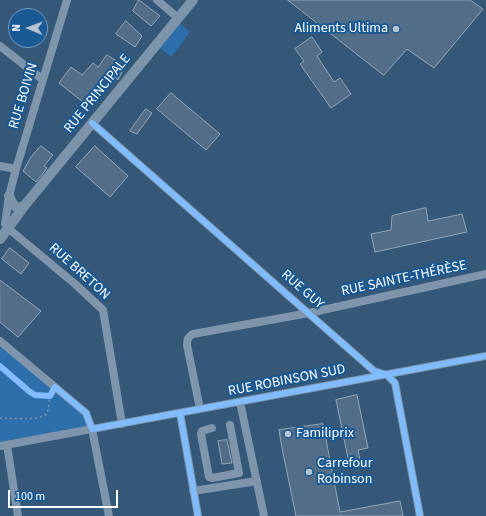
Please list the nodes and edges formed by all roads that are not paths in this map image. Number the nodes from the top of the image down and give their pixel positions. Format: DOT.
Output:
graph roads {
  1 [pos="67,0"];
  2 [pos="157,0"];
  3 [pos="188,2"];
  4 [pos="178,18"];
  5 [pos="0,46"];
  6 [pos="42,79"];
  7 [pos="92,123"];
  8 [pos="0,166"];
  9 [pos="16,170"];
  10 [pos="9,196"];
  11 [pos="25,205"];
  12 [pos="4,227"];
  13 [pos="0,240"];
  14 [pos="486,274"];
  15 [pos="309,313"];
  16 [pos="0,341"];
  17 [pos="486,356"];
  18 [pos="387,374"];
  19 [pos="240,402"];
  20 [pos="200,409"];
  21 [pos="180,413"];
  22 [pos="122,424"];
  23 [pos="230,425"];
  24 [pos="212,428"];
  25 [pos="92,429"];
  26 [pos="3,446"];
  27 [pos="256,480"];
  28 [pos="193,491"];
  29 [pos="18,516"];
  30 [pos="109,516"];
  31 [pos="198,516"];
  32 [pos="264,516"];
  33 [pos="420,516"];
  1 -- 6 [label="street, RUE BOIVIN"];
  2 -- 4 [label="street"];
  3 -- 4 [label="main road, RUE PRINCIPALE"];
  4 -- 7 [label="main road, RUE PRINCIPALE"];
  5 -- 6 [label="street"];
  6 -- 9 [label="street, RUE BOIVIN"];
  7 -- 11 [label="main road, RUE PRINCIPALE"];
  7 -- 15 [label="street, RUE GUY"];
  8 -- 9 [label="street"];
  9 -- 10 [label="street, RUE BOIVIN"];
  10 -- 11 [label="main road"];
  10 -- 12 [label="street, RUE BOIVIN"];
  11 -- 12 [label="main road, RUE PRINCIPALE"];
  12 -- 13 [label="main road, RUE PRINCIPALE"];
  12 -- 22 [label="street, RUE BRETON"];
  14 -- 15 [label="street, RUE SAINTE-THÉRÈSE"];
  15 -- 18 [label="street, RUE GUY"];
  15 -- 20 [label="street, RUE SAINTE-THÉRÈSE"];
  16 -- 25 [label="street"];
  17 -- 18 [label="street, RUE ROBINSON SUD"];
  18 -- 19 [label="street, RUE ROBINSON SUD"];
  18 -- 33 [label="street"];
  19 -- 20 [label="street, RUE ROBINSON SUD"];
  19 -- 27 [label="street"];
  20 -- 21 [label="street, RUE ROBINSON SUD"];
  21 -- 22 [label="street, RUE ROBINSON SUD"];
  21 -- 28 [label="street"];
  22 -- 25 [label="street, RUE ROBINSON SUD"];
  23 -- 24 [label="street"];
  25 -- 26 [label="street, RUE ROBINSON SUD"];
  25 -- 30 [label="street"];
  26 -- 29 [label="street"];
  27 -- 28 [label="street"];
  27 -- 32 [label="street"];
  28 -- 31 [label="street"];
}
